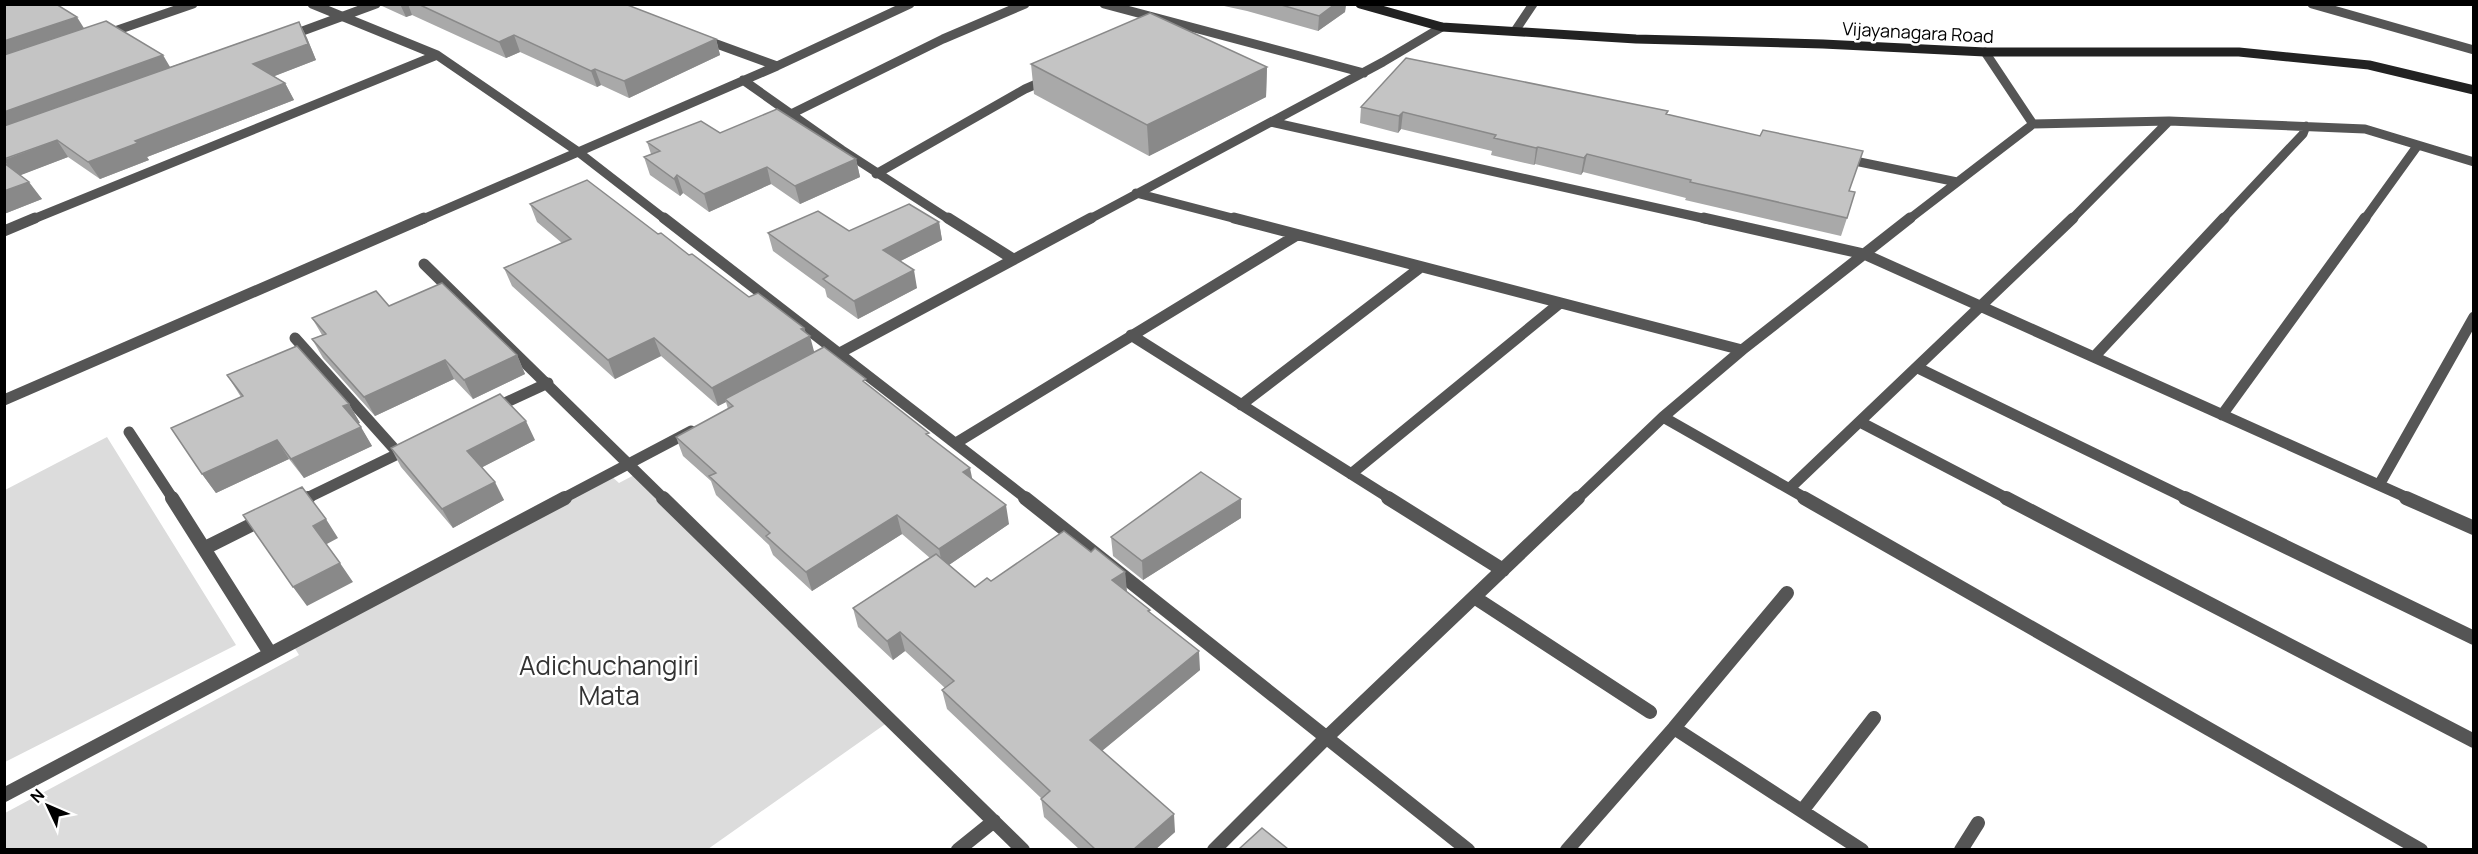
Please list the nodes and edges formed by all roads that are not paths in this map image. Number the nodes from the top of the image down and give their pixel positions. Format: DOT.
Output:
graph roads {
  1 [pos="193,4"];
  2 [pos="312,4"];
  3 [pos="376,4"];
  4 [pos="910,4"];
  5 [pos="1025,4"];
  6 [pos="1104,4"];
  7 [pos="1360,4"];
  8 [pos="1533,4"];
  9 [pos="2312,4"];
  10 [pos="342,16"];
  11 [pos="1172,23"];
  12 [pos="1442,27"];
  13 [pos="1161,28"];
  14 [pos="1515,31"];
  15 [pos="691,35"];
  16 [pos="93,38"];
  17 [pos="275,41"];
  18 [pos="2474,50"];
  19 [pos="1985,52"];
  20 [pos="437,55"];
  21 [pos="777,66"];
  22 [pos="1364,73"];
  23 [pos="1056,75"];
  24 [pos="743,80"];
  25 [pos="2474,90"];
  26 [pos="789,115"];
  27 [pos="1271,122"];
  28 [pos="2169,122"];
  29 [pos="2033,124"];
  30 [pos="2306,126"];
  31 [pos="2418,145"];
  32 [pos="577,151"];
  33 [pos="1835,157"];
  34 [pos="2474,162"];
  35 [pos="876,174"];
  36 [pos="1957,182"];
  37 [pos="1136,194"];
  38 [pos="4,231"];
  39 [pos="1297,235"];
  40 [pos="1864,254"];
  41 [pos="1013,259"];
  42 [pos="424,264"];
  43 [pos="1421,267"];
  44 [pos="1560,303"];
  45 [pos="1981,307"];
  46 [pos="2474,317"];
  47 [pos="1131,335"];
  48 [pos="295,338"];
  49 [pos="1742,350"];
  50 [pos="838,354"];
  51 [pos="2094,357"];
  52 [pos="1918,368"];
  53 [pos="807,370"];
  54 [pos="548,383"];
  55 [pos="4,400"];
  56 [pos="1241,405"];
  57 [pos="486,412"];
  58 [pos="2222,415"];
  59 [pos="1663,417"];
  60 [pos="1860,422"];
  61 [pos="702,425"];
  62 [pos="129,432"];
  63 [pos="424,441"];
  64 [pos="956,443"];
  65 [pos="398,453"];
  66 [pos="629,463"];
  67 [pos="1351,474"];
  68 [pos="2379,485"];
  69 [pos="1790,488"];
  70 [pos="2474,528"];
  71 [pos="205,548"];
  72 [pos="1503,570"];
  73 [pos="1787,594"];
  74 [pos="1474,597"];
  75 [pos="2474,638"];
  76 [pos="270,653"];
  77 [pos="1650,712"];
  78 [pos="1874,718"];
  79 [pos="1674,728"];
  80 [pos="1327,737"];
  81 [pos="2474,741"];
  82 [pos="4,795"];
  83 [pos="1802,811"];
  84 [pos="994,822"];
  85 [pos="1978,823"];
  86 [pos="958,849"];
  87 [pos="1023,849"];
  88 [pos="1214,849"];
  89 [pos="1468,849"];
  90 [pos="1568,849"];
  91 [pos="1862,849"];
  92 [pos="1961,849"];
  93 [pos="2421,849"];
  1 -- 16 [label="street"];
  2 -- 10 [label="street"];
  3 -- 10 [label="street"];
  4 -- 21 [label="street"];
  5 -- 26 [label="street"];
  6 -- 11 [label="street"];
  7 -- 12 [label="street, Vijayanagara Road"];
  8 -- 14 [label="street"];
  9 -- 18 [label="street"];
  10 -- 17 [label="street"];
  10 -- 20 [label="street"];
  11 -- 13 [label="street"];
  11 -- 22 [label="street"];
  12 -- 14 [label="street, Vijayanagara Road"];
  12 -- 22 [label="street"];
  14 -- 19 [label="street, Vijayanagara Road"];
  15 -- 21 [label="street"];
  19 -- 25 [label="street, Vijayanagara Road"];
  19 -- 29 [label="street"];
  20 -- 32 [label="street"];
  20 -- 38 [label="street"];
  21 -- 24 [label="street"];
  22 -- 27 [label="street"];
  23 -- 35 [label="street"];
  24 -- 26 [label="street"];
  24 -- 32 [label="street"];
  26 -- 35 [label="street"];
  27 -- 37 [label="street"];
  27 -- 40 [label="street"];
  28 -- 29 [label="street"];
  28 -- 30 [label="street"];
  28 -- 45 [label="street"];
  29 -- 36 [label="street"];
  30 -- 31 [label="street"];
  30 -- 51 [label="street"];
  31 -- 34 [label="street"];
  31 -- 58 [label="street"];
  32 -- 50 [label="street"];
  32 -- 55 [label="street"];
  33 -- 36 [label="street"];
  35 -- 41 [label="street"];
  36 -- 40 [label="street"];
  37 -- 39 [label="street"];
  37 -- 41 [label="street"];
  39 -- 43 [label="street"];
  39 -- 47 [label="street"];
  40 -- 45 [label="street"];
  40 -- 49 [label="street"];
  41 -- 50 [label="street"];
  42 -- 54 [label="street"];
  43 -- 44 [label="street"];
  43 -- 56 [label="street"];
  44 -- 49 [label="street"];
  44 -- 67 [label="street"];
  45 -- 51 [label="street"];
  45 -- 52 [label="street"];
  46 -- 68 [label="street"];
  47 -- 56 [label="street"];
  47 -- 64 [label="street"];
  48 -- 65 [label="street"];
  49 -- 59 [label="street"];
  50 -- 53 [label="street"];
  50 -- 64 [label="street"];
  51 -- 58 [label="street"];
  52 -- 60 [label="street"];
  52 -- 75 [label="street"];
  54 -- 57 [label="street"];
  54 -- 66 [label="street"];
  56 -- 67 [label="street"];
  58 -- 68 [label="street"];
  59 -- 69 [label="street"];
  59 -- 72 [label="street"];
  60 -- 69 [label="street"];
  60 -- 81 [label="street"];
  61 -- 66 [label="street"];
  62 -- 71 [label="street"];
  63 -- 65 [label="street"];
  64 -- 80 [label="street"];
  65 -- 71 [label="street"];
  66 -- 76 [label="street"];
  66 -- 84 [label="street"];
  67 -- 72 [label="street"];
  68 -- 70 [label="street"];
  69 -- 93 [label="street"];
  71 -- 76 [label="street"];
  72 -- 74 [label="street"];
  73 -- 79 [label="street"];
  74 -- 77 [label="street"];
  74 -- 80 [label="street"];
  76 -- 82 [label="street"];
  78 -- 83 [label="street"];
  79 -- 83 [label="street"];
  79 -- 90 [label="street"];
  80 -- 88 [label="street"];
  80 -- 89 [label="street"];
  83 -- 91 [label="street"];
  84 -- 86 [label="street"];
  84 -- 87 [label="street"];
  85 -- 92 [label="street"];
}
